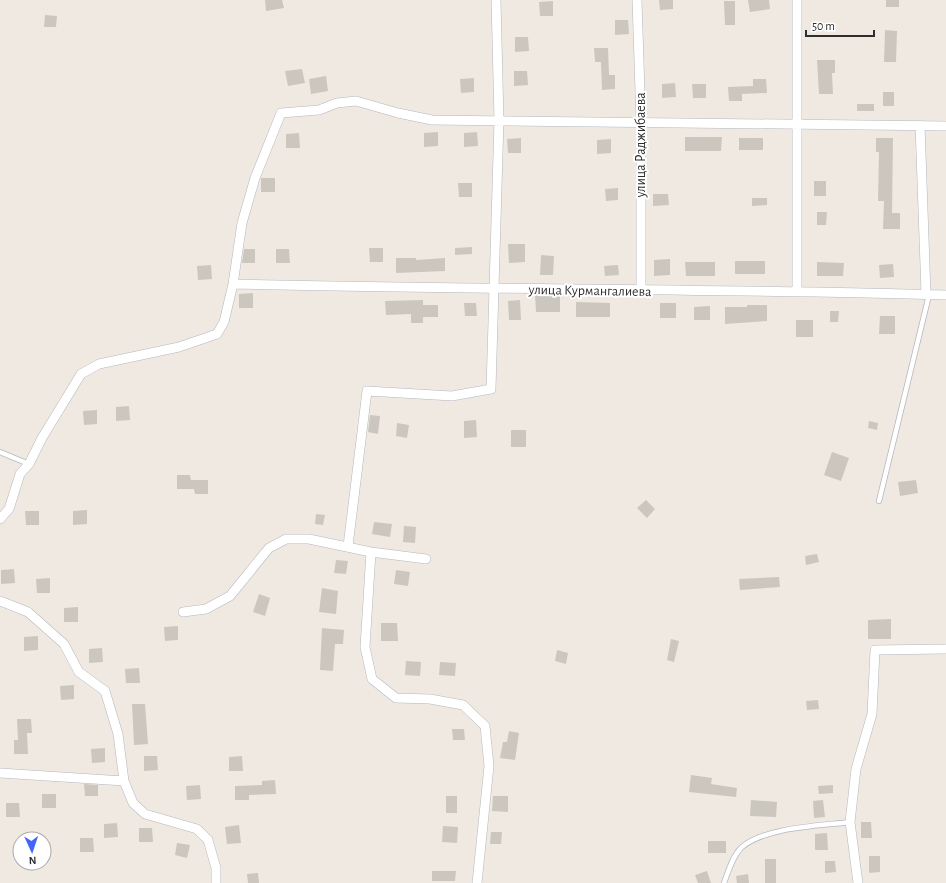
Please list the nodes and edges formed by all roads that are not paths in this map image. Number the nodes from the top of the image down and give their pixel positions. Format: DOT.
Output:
graph roads {
  1 [pos="496,0"];
  2 [pos="637,0"];
  3 [pos="797,0"];
  4 [pos="499,120"];
  5 [pos="640,122"];
  6 [pos="797,124"];
  7 [pos="920,125"];
  8 [pos="946,126"];
  9 [pos="233,284"];
  10 [pos="494,289"];
  11 [pos="640,291"];
  12 [pos="797,291"];
  13 [pos="928,294"];
  14 [pos="946,295"];
  15 [pos="0,452"];
  16 [pos="29,464"];
  17 [pos="879,501"];
  18 [pos="0,519"];
  19 [pos="348,546"];
  20 [pos="371,552"];
  21 [pos="426,559"];
  22 [pos="0,601"];
  23 [pos="183,612"];
  24 [pos="946,649"];
  25 [pos="0,773"];
  26 [pos="124,781"];
  27 [pos="850,822"];
  28 [pos="216,883"];
  29 [pos="477,883"];
  30 [pos="724,883"];
  31 [pos="858,883"];
  1 -- 4 [label="street"];
  2 -- 5 [label="street, улица Раджибаева"];
  3 -- 6 [label="street"];
  4 -- 5 [label="street"];
  4 -- 9 [label="street"];
  4 -- 10 [label="street"];
  5 -- 6 [label="street"];
  5 -- 11 [label="street, улица Раджибаева"];
  6 -- 7 [label="street"];
  6 -- 12 [label="street"];
  7 -- 8 [label="street"];
  7 -- 13 [label="street"];
  9 -- 10 [label="street, улица Курмангалиева"];
  9 -- 16 [label="street"];
  10 -- 11 [label="street, улица Курмангалиева"];
  10 -- 19 [label="street"];
  11 -- 12 [label="street, улица Курмангалиева"];
  12 -- 13 [label="street, улица Курмангалиева"];
  13 -- 14 [label="street, улица Курмангалиева"];
  13 -- 17 [label="lane"];
  15 -- 16 [label="lane"];
  16 -- 18 [label="street"];
  19 -- 20 [label="street"];
  19 -- 23 [label="street"];
  20 -- 21 [label="street"];
  20 -- 29 [label="street"];
  22 -- 26 [label="street"];
  24 -- 27 [label="street"];
  25 -- 26 [label="street"];
  26 -- 28 [label="street"];
  27 -- 30 [label="lane"];
  27 -- 31 [label="street"];
}
